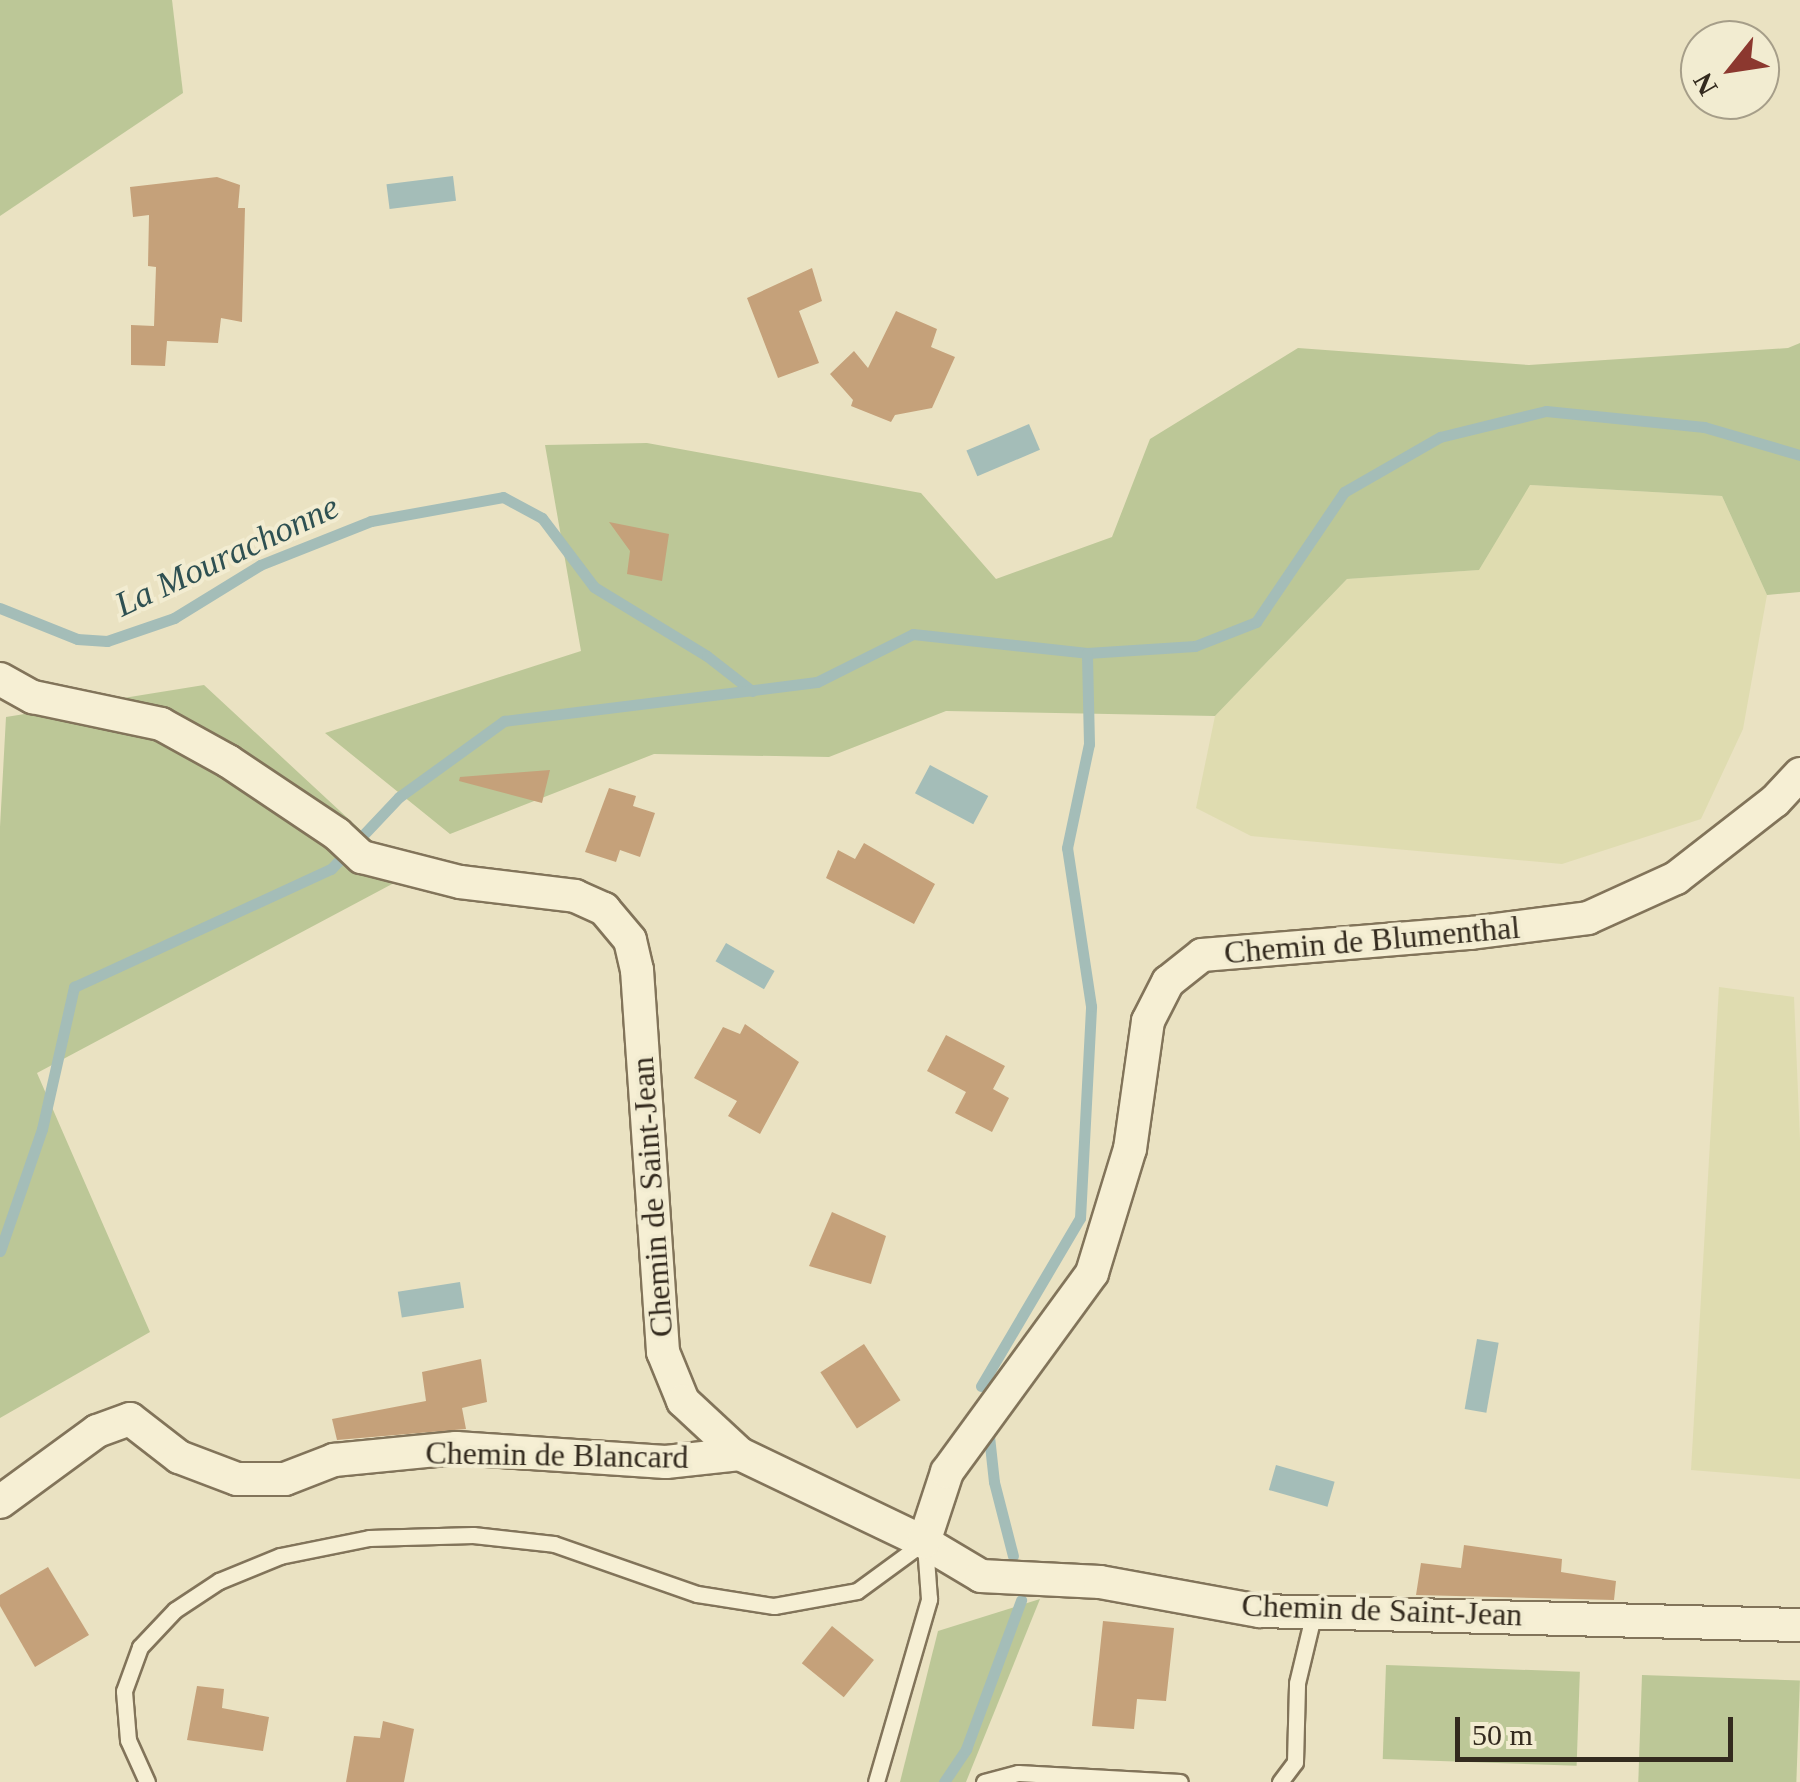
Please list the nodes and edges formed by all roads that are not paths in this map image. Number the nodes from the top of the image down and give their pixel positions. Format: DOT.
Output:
graph roads {
  1 [pos="0,679"];
  2 [pos="1800,774"];
  3 [pos="740,1454"];
  4 [pos="0,1502"];
  5 [pos="924,1542"];
  6 [pos="1314,1612"];
  7 [pos="1800,1624"];
  8 [pos="147,1782"];
  9 [pos="876,1782"];
  10 [pos="984,1782"];
  11 [pos="1180,1782"];
  12 [pos="1280,1782"];
  1 -- 3 [label="street, Chemin de Saint-Jean"];
  2 -- 5 [label="street, Chemin de Blumenthal"];
  3 -- 4 [label="street, Chemin de Blancard"];
  3 -- 5 [label="street, Chemin de Saint-Jean"];
  5 -- 6 [label="street, Chemin de Saint-Jean"];
  5 -- 8 [label="lane"];
  5 -- 9 [label="lane"];
  6 -- 7 [label="street, Chemin de Saint-Jean"];
  6 -- 12 [label="lane"];
  10 -- 11 [label="lane"];
}
